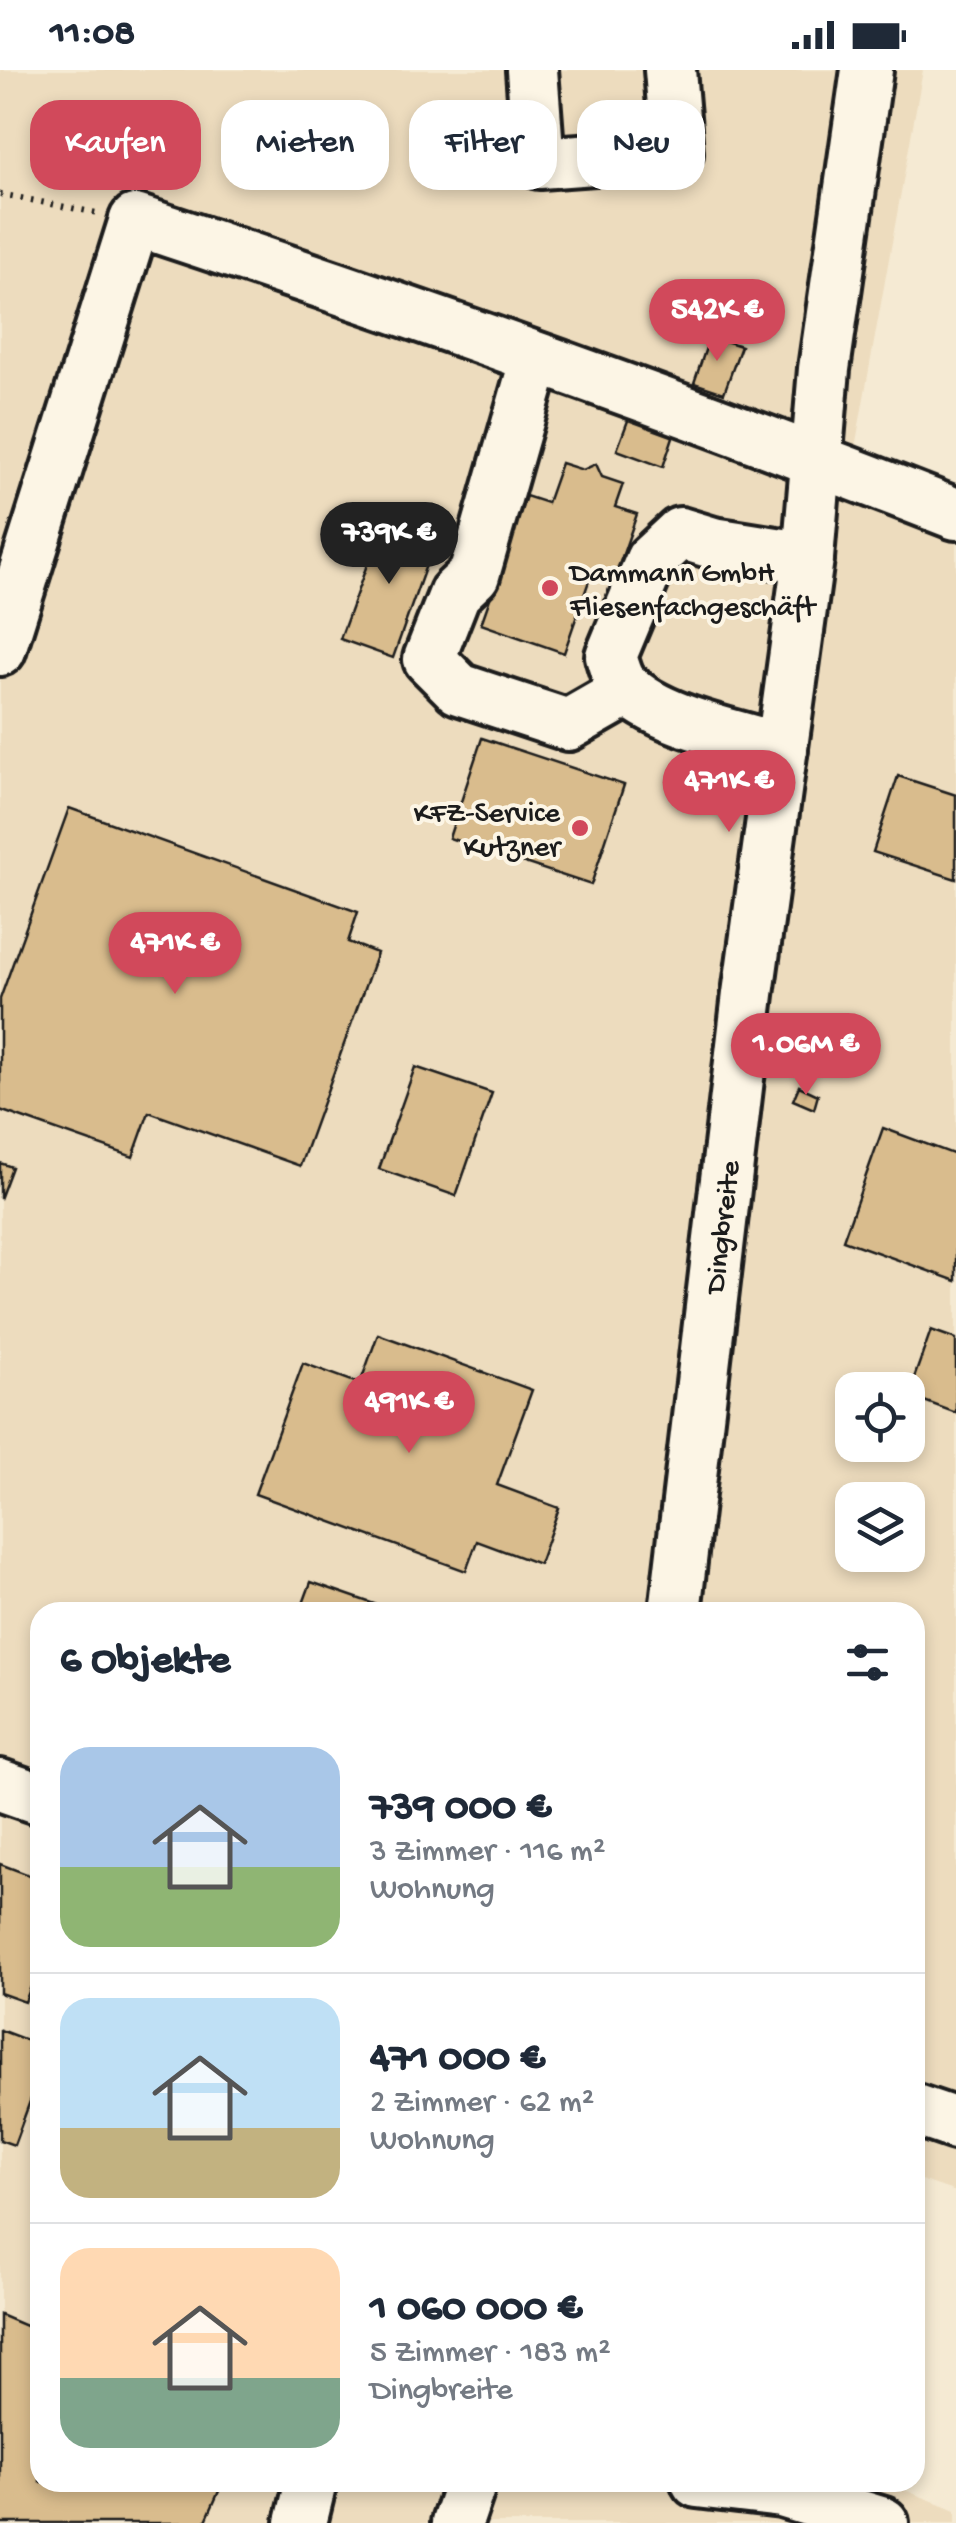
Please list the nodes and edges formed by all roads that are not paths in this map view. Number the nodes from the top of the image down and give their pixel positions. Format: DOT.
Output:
graph roads {
  1 [pos="532,70"];
  2 [pos="670,70"];
  3 [pos="867,70"];
  4 [pos="536,358"];
  5 [pos="816,459"];
  6 [pos="956,514"];
  7 [pos="808,558"];
  8 [pos="0,650"];
  9 [pos="629,690"];
  10 [pos="782,749"];
  11 [pos="676,1602"];
  12 [pos="0,1785"];
  13 [pos="30,1796"];
  14 [pos="925,2113"];
  15 [pos="956,2124"];
  16 [pos="309,2492"];
  17 [pos="468,2492"];
  18 [pos="782,2492"];
  19 [pos="301,2523"];
  20 [pos="457,2523"];
  21 [pos="883,2523"];
  1 -- 2 [label="street"];
  3 -- 5 [label="street, Dingbreite"];
  4 -- 5 [label="street"];
  4 -- 8 [label="street"];
  4 -- 9 [label="street"];
  5 -- 6 [label="street"];
  5 -- 7 [label="street, Dingbreite"];
  7 -- 9 [label="street"];
  7 -- 10 [label="street, Dingbreite"];
  9 -- 10 [label="street"];
  10 -- 11 [label="street, Dingbreite"];
  12 -- 13 [label="street"];
  14 -- 15 [label="street"];
  16 -- 19 [label="street"];
  17 -- 20 [label="street"];
  18 -- 21 [label="street"];
}
